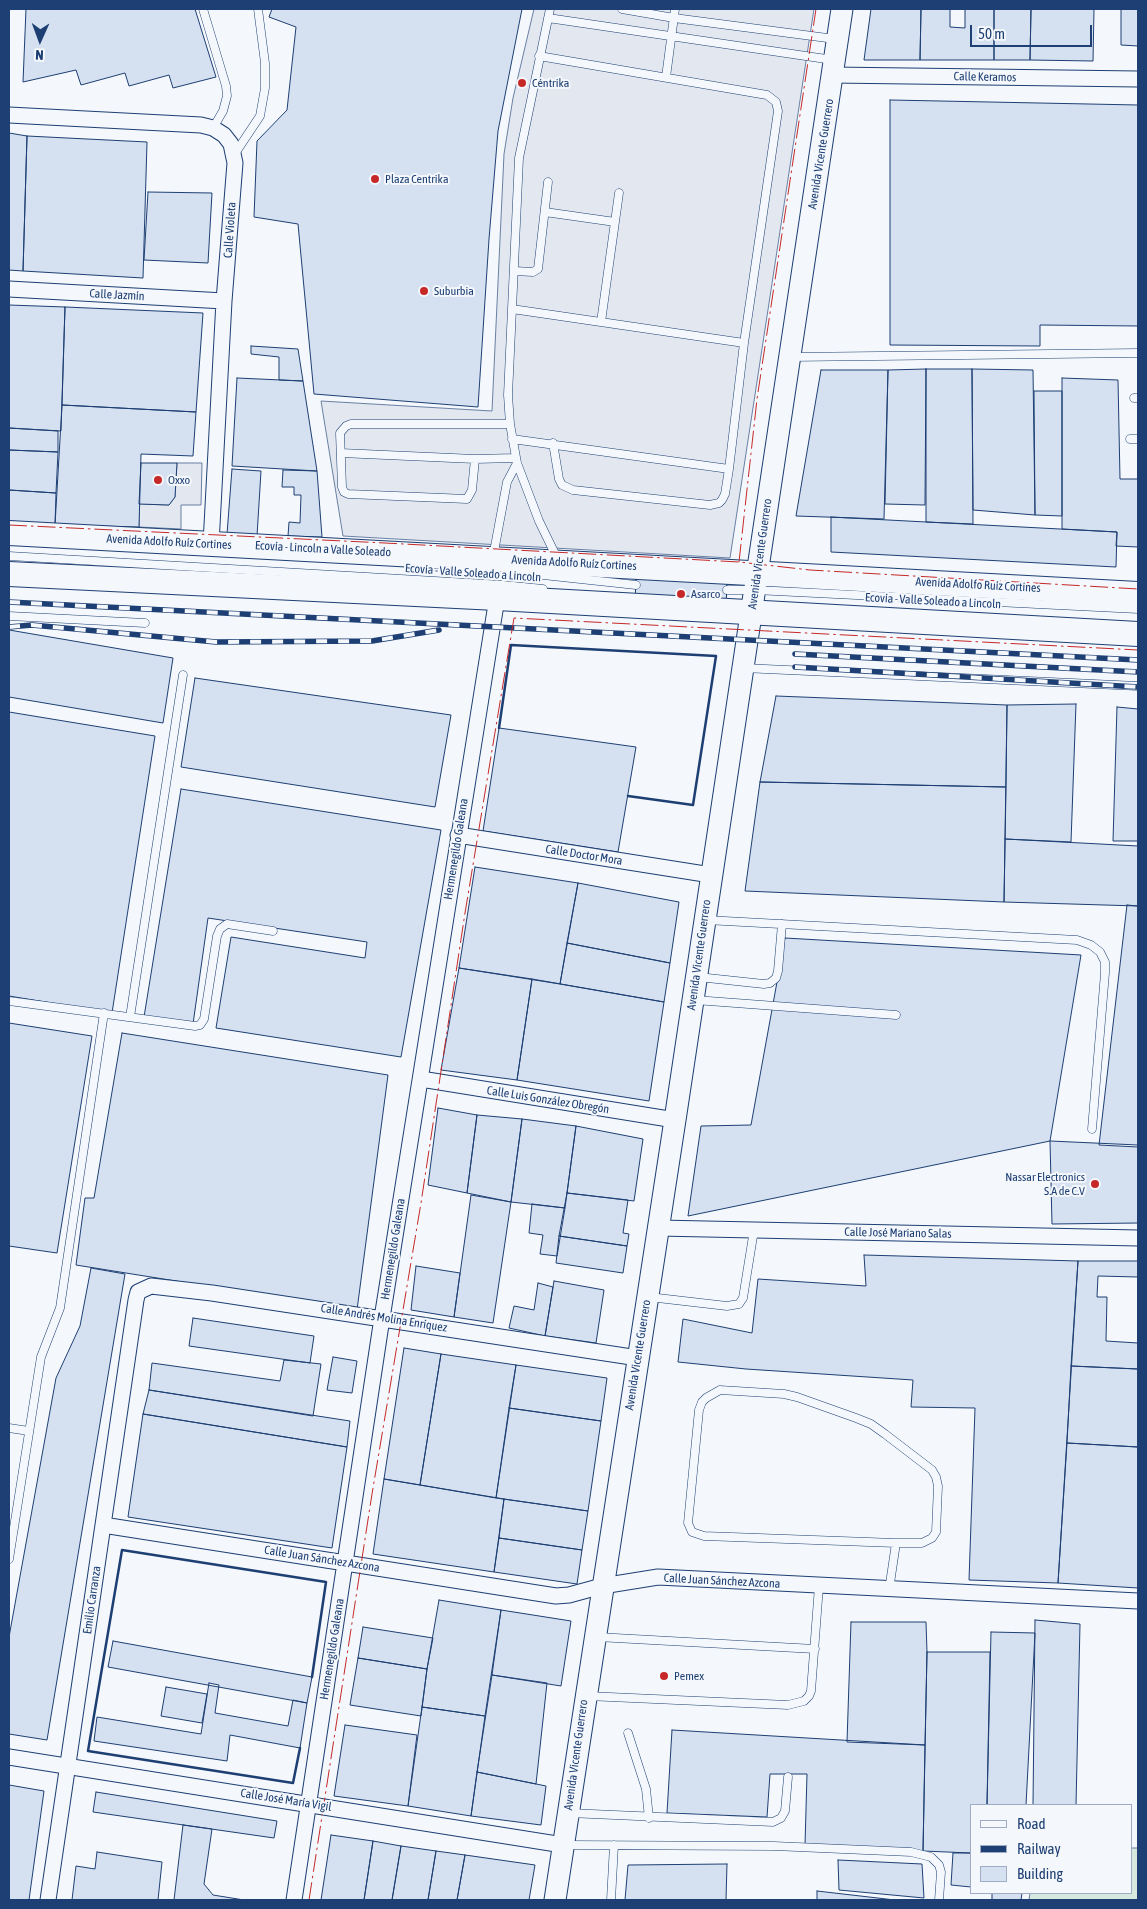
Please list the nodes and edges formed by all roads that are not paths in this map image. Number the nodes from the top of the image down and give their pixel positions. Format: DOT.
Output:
graph roads {
  1 [pos="203,9"];
  2 [pos="258,9"];
  3 [pos="550,9"];
  4 [pos="622,9"];
  5 [pos="675,9"];
  6 [pos="842,9"];
  7 [pos="548,18"];
  8 [pos="674,18"];
  9 [pos="671,36"];
  10 [pos="837,40"];
  11 [pos="540,56"];
  12 [pos="833,68"];
  13 [pos="666,77"];
  14 [pos="1138,79"];
  15 [pos="9,115"];
  16 [pos="213,128"];
  17 [pos="234,155"];
  18 [pos="548,182"];
  19 [pos="619,193"];
  20 [pos="545,212"];
  21 [pos="615,222"];
  22 [pos="514,271"];
  23 [pos="9,289"];
  24 [pos="224,302"];
  25 [pos="512,308"];
  26 [pos="601,322"];
  27 [pos="744,343"];
  28 [pos="1138,353"];
  29 [pos="790,357"];
  30 [pos="510,424"];
  31 [pos="512,439"];
  32 [pos="553,443"];
  33 [pos="341,453"];
  34 [pos="475,459"];
  35 [pos="516,460"];
  36 [pos="729,470"];
  37 [pos="9,533"];
  38 [pos="211,544"];
  39 [pos="9,556"];
  40 [pos="559,562"];
  41 [pos="495,564"];
  42 [pos="9,574"];
  43 [pos="636,586"];
  44 [pos="550,590"];
  45 [pos="727,590"];
  46 [pos="1138,594"];
  47 [pos="607,595"];
  48 [pos="496,598"];
  49 [pos="635,598"];
  50 [pos="751,598"];
  51 [pos="726,602"];
  52 [pos="1138,609"];
  53 [pos="9,616"];
  54 [pos="145,622"];
  55 [pos="1138,634"];
  56 [pos="743,668"];
  57 [pos="183,675"];
  58 [pos="1138,686"];
  59 [pos="458,835"];
  60 [pos="711,875"];
  61 [pos="704,920"];
  62 [pos="782,924"];
  63 [pos="273,931"];
  64 [pos="696,976"];
  65 [pos="693,1000"];
  66 [pos="9,1001"];
  67 [pos="104,1014"];
  68 [pos="896,1015"];
  69 [pos="130,1017"];
  70 [pos="421,1079"];
  71 [pos="675,1120"];
  72 [pos="1092,1129"];
  73 [pos="658,1228"];
  74 [pos="754,1230"];
  75 [pos="1138,1238"];
  76 [pos="647,1297"];
  77 [pos="136,1300"];
  78 [pos="382,1318"];
  79 [pos="638,1358"];
  80 [pos="9,1428"];
  81 [pos="29,1431"];
  82 [pos="103,1525"];
  83 [pos="896,1543"];
  84 [pos="9,1559"];
  85 [pos="345,1562"];
  86 [pos="602,1586"];
  87 [pos="819,1586"];
  88 [pos="889,1590"];
  89 [pos="1138,1601"];
  90 [pos="594,1637"];
  91 [pos="815,1649"];
  92 [pos="585,1696"];
  93 [pos="628,1733"];
  94 [pos="9,1757"];
  95 [pos="68,1766"];
  96 [pos="788,1777"];
  97 [pos="308,1804"];
  98 [pos="568,1813"];
  99 [pos="649,1818"];
  100 [pos="563,1845"];
  101 [pos="614,1845"];
  102 [pos="48,1900"];
  103 [pos="294,1900"];
  104 [pos="554,1900"];
  105 [pos="611,1900"];
  106 [pos="939,1900"];
  1 -- 16 [label="lane"];
  2 -- 17 [label="lane"];
  3 -- 7 [label="lane"];
  4 -- 8 [label="lane"];
  5 -- 8 [label="lane"];
  6 -- 10 [label="main road, Avenida Vicente Guerrero"];
  7 -- 9 [label="lane"];
  7 -- 11 [label="lane"];
  8 -- 9 [label="lane"];
  8 -- 10 [label="lane"];
  9 -- 12 [label="lane"];
  9 -- 13 [label="lane"];
  10 -- 12 [label="main road, Avenida Vicente Guerrero"];
  11 -- 13 [label="lane"];
  11 -- 22 [label="lane"];
  12 -- 14 [label="street, Calle Keramos"];
  12 -- 29 [label="main road, Avenida Vicente Guerrero"];
  13 -- 27 [label="lane"];
  15 -- 16 [label="street"];
  16 -- 17 [label="street"];
  17 -- 24 [label="street, Calle Violeta"];
  18 -- 20 [label="lane"];
  19 -- 21 [label="lane"];
  20 -- 21 [label="lane"];
  20 -- 22 [label="lane"];
  21 -- 26 [label="lane"];
  22 -- 25 [label="lane"];
  23 -- 24 [label="street, Calle Jazmín"];
  24 -- 38 [label="street, Calle Violeta"];
  25 -- 26 [label="lane"];
  25 -- 30 [label="lane"];
  26 -- 27 [label="lane"];
  27 -- 36 [label="lane"];
  28 -- 29 [label="lane"];
  29 -- 50 [label="main road, Avenida Vicente Guerrero"];
  30 -- 31 [label="lane"];
  30 -- 33 [label="lane"];
  31 -- 32 [label="lane"];
  31 -- 35 [label="lane"];
  32 -- 36 [label="lane"];
  32 -- 36 [label="lane"];
  33 -- 34 [label="lane"];
  33 -- 34 [label="lane"];
  34 -- 35 [label="lane"];
  35 -- 40 [label="lane"];
  35 -- 41 [label="lane"];
  37 -- 38 [label="main road, Avenida Adolfo Ruíz Cortines"];
  38 -- 41 [label="main road, Avenida Adolfo Ruíz Cortines"];
  39 -- 44 [label="lane, Ecovía - Valle Soleado a Lincoln"];
  40 -- 41 [label="main road, Avenida Adolfo Ruíz Cortines"];
  40 -- 50 [label="main road, Avenida Adolfo Ruíz Cortines"];
  41 -- 43 [label="lane"];
  42 -- 48 [label="main road, Avenida Adolfo Ruíz Cortines"];
  45 -- 50 [label="lane"];
  46 -- 50 [label="main road, Avenida Adolfo Ruíz Cortines"];
  47 -- 49 [label="lane"];
  48 -- 50 [label="main road, Avenida Adolfo Ruíz Cortines"];
  48 -- 59 [label="street, Hermenegildo Galeana"];
  50 -- 51 [label="lane"];
  50 -- 52 [label="lane"];
  50 -- 55 [label="main road, Avenida Adolfo Ruíz Cortines"];
  50 -- 56 [label="main road, Avenida Vicente Guerrero"];
  53 -- 54 [label="lane"];
  56 -- 58 [label="lane"];
  56 -- 60 [label="main road, Avenida Vicente Guerrero"];
  57 -- 69 [label="lane"];
  59 -- 60 [label="street, Calle Doctor Mora"];
  59 -- 70 [label="street, Hermenegildo Galeana"];
  60 -- 61 [label="main road, Avenida Vicente Guerrero"];
  61 -- 62 [label="lane"];
  61 -- 64 [label="main road, Avenida Vicente Guerrero"];
  62 -- 64 [label="lane"];
  62 -- 72 [label="lane"];
  63 -- 69 [label="lane"];
  64 -- 65 [label="main road, Avenida Vicente Guerrero"];
  65 -- 68 [label="lane"];
  65 -- 71 [label="main road, Avenida Vicente Guerrero"];
  66 -- 67 [label="lane"];
  67 -- 69 [label="lane"];
  67 -- 81 [label="lane"];
  70 -- 71 [label="street, Calle Luis González Obregón"];
  70 -- 78 [label="street, Hermenegildo Galeana"];
  71 -- 73 [label="main road, Avenida Vicente Guerrero"];
  73 -- 74 [label="street, Calle José Mariano Salas"];
  73 -- 76 [label="main road, Avenida Vicente Guerrero"];
  74 -- 75 [label="street, Calle José Mariano Salas"];
  74 -- 76 [label="lane"];
  76 -- 79 [label="main road, Avenida Vicente Guerrero"];
  77 -- 78 [label="street, Calle Andrés Molina Enríquez"];
  77 -- 82 [label="street, Emilio Carranza"];
  78 -- 79 [label="street, Calle Andrés Molina Enríquez"];
  78 -- 85 [label="street, Hermenegildo Galeana"];
  79 -- 86 [label="main road, Avenida Vicente Guerrero"];
  80 -- 81 [label="lane"];
  81 -- 84 [label="lane"];
  82 -- 85 [label="street, Calle Juan Sánchez Azcona"];
  82 -- 95 [label="street, Emilio Carranza"];
  83 -- 83 [label="lane"];
  83 -- 88 [label="lane"];
  85 -- 86 [label="street, Calle Juan Sánchez Azcona"];
  85 -- 97 [label="street, Hermenegildo Galeana"];
  86 -- 87 [label="street, Calle Juan Sánchez Azcona"];
  86 -- 90 [label="main road, Avenida Vicente Guerrero"];
  87 -- 88 [label="street, Calle Juan Sánchez Azcona"];
  87 -- 91 [label="lane"];
  88 -- 89 [label="street, Calle Juan Sánchez Azcona"];
  90 -- 91 [label="lane"];
  90 -- 92 [label="main road, Avenida Vicente Guerrero"];
  91 -- 92 [label="lane"];
  92 -- 98 [label="main road, Avenida Vicente Guerrero"];
  93 -- 99 [label="lane"];
  94 -- 95 [label="street, Calle José María Vigil"];
  95 -- 97 [label="street, Calle José María Vigil"];
  95 -- 102 [label="street, Emilio Carranza"];
  96 -- 99 [label="lane"];
  97 -- 100 [label="street, Calle José María Vigil"];
  97 -- 103 [label="street, Hermenegildo Galeana"];
  98 -- 99 [label="lane"];
  98 -- 100 [label="main road, Avenida Vicente Guerrero"];
  100 -- 101 [label="lane"];
  100 -- 104 [label="main road, Avenida Vicente Guerrero"];
  101 -- 105 [label="lane"];
  101 -- 106 [label="lane"];
}
